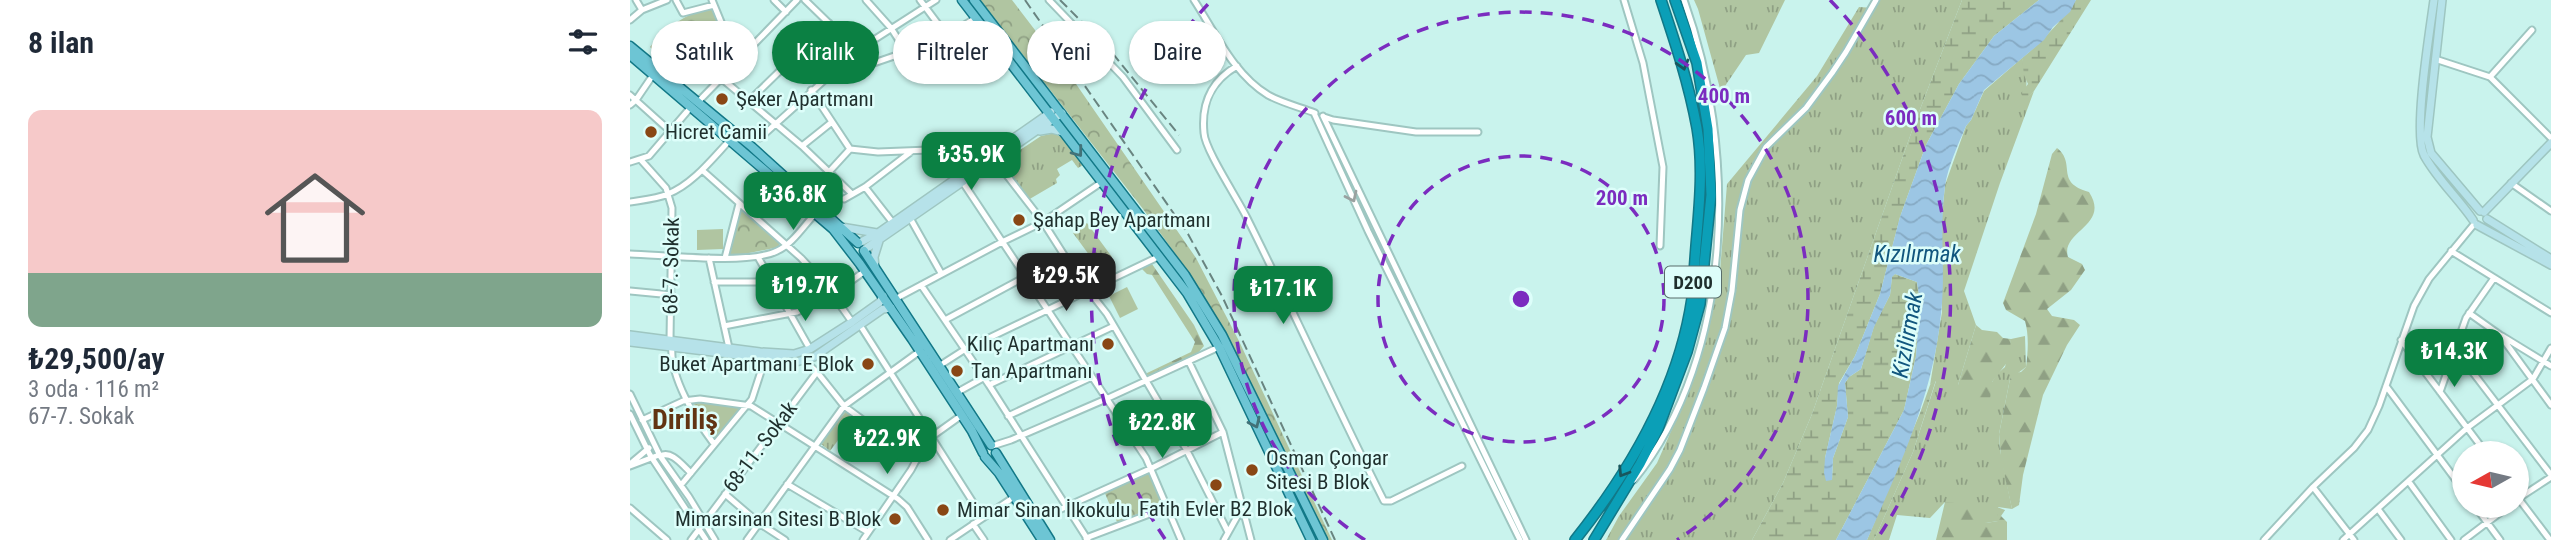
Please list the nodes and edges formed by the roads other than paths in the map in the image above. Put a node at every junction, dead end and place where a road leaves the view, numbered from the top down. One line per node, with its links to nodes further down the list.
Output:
1 (636, 0): 23 (street)
2 (667, 0): 23 (street)
3 (676, 0): 21 (street)
4 (774, 0): 24 (street)
5 (797, 0): 24 (street)
6 (805, 0): 28 (street)
7 (866, 0): 31 (street)
8 (920, 0): 22 (street)
9 (936, 0): 22 (street)
10 (962, 0): 25 (main road)
11 (974, 0): 57 (main road)
12 (1049, 0): 72 (street)
13 (1194, 0): 40 (street)
14 (1624, 0): 99 (street)
15 (1661, 0): 242 (highway, D200, one-way to 242)
16 (1675, 0): 204 (highway, D200)
17 (1684, 0): 204 (street)
18 (1876, 0): 244 (street)
19 (2434, 0): 94 (street)
20 (2442, 0): 38 (street)
21 (713, 3): 27 (street)
22 (926, 7): 29 (street); 31 (street)
23 (642, 10): 26 (street)
24 (786, 12): 35 (street)
25 (976, 18): 30 (street); 54 (main road)
26 (630, 20)
27 (720, 21)
28 (827, 21)
29 (936, 21)
30 (971, 21)
31 (891, 28): 33 (street); 34 (street)
32 (2532, 30): 42 (street)
33 (893, 31)
34 (879, 36)
35 (758, 40)
36 (630, 46): 39 (main road)
37 (630, 55): 41 (main road)
38 (2435, 59): 42 (street); 90 (street)
39 (651, 62)
40 (1237, 66): 58 (street); 191 (street)
41 (651, 73)
42 (2490, 77): 69 (street)
43 (651, 78): 52 (street)
44 (772, 79): 53 (street)
45 (666, 84): 56 (main road)
46 (676, 84): 56 (main road)
47 (715, 84): 56 (street)
48 (731, 84): 53 (street)
49 (818, 84): 50 (street)
50 (811, 90): 61 (street); 62 (street)
51 (630, 95): 52 (street)
52 (636, 100): 55 (street); 64 (street)
53 (749, 101): 62 (street)
54 (1041, 103): 59 (main road); 63 (street)
55 (630, 105)
56 (695, 105): 64 (street); 68 (main road); 95 (main road)
57 (1060, 110): 59 (street); 241 (main road)
58 (1314, 113): 60 (street); 223 (street, one-way to 223)
59 (1051, 116): 63 (street); 65 (main road)
60 (1323, 116): 66 (street); 223 (street)
61 (832, 122): 70 (street); 71 (street)
62 (775, 123): 67 (street); 70 (street)
63 (1034, 129): 65 (street); 75 (street); 79 (street)
64 (670, 131): 74 (street)
65 (1063, 132): 80 (main road, one-way to 80)
66 (1478, 132)
67 (760, 138)
68 (730, 140): 77 (street); 89 (main road)
69 (2551, 141): 81 (street)
70 (802, 146): 78 (street)
71 (850, 149): 73 (street); 78 (street)
72 (1177, 150)
73 (912, 151): 79 (street); 82 (street)
74 (641, 160): 76 (street); 83 (street, 68-7. Sokak)
75 (995, 160): 79 (street); 92 (street)
76 (630, 162)
77 (702, 170): 83 (street); 87 (street)
78 (829, 172): 84 (street)
79 (959, 180): 91 (street); 93 (street); 97 (street)
80 (1102, 183): 92 (street); 105 (main road)
81 (2511, 183): 88 (street); 90 (street)
82 (865, 187): 84 (street); 93 (street)
83 (669, 194): 86 (street); 104 (street, 68-7. Sokak)
84 (852, 194): 85 (street)
85 (844, 199)
86 (630, 202)
87 (739, 204): 98 (street); 108 (street)
88 (2551, 211)
89 (816, 213): 98 (street); 103 (main road)
90 (2483, 214): 94 (street); 94 (street); 109 (street)
91 (910, 218): 96 (street); 113 (street)
92 (1044, 222): 97 (street); 119 (street)
93 (893, 223): 96 (street)
94 (2475, 223): 101 (street); 110 (street)
95 (841, 227): 96 (street); 100 (main road)
96 (878, 236): 100 (street); 111 (street)
97 (1002, 242): 113 (street); 114 (street)
98 (787, 244): 106 (street); 122 (street)
99 (1660, 246)
100 (861, 247): 103 (main road); 111 (main road)
101 (2451, 251): 115 (street); 136 (street)
102 (630, 254): 104 (street)
103 (852, 254): 112 (main road)
104 (673, 255): 107 (street); 121 (street, 68-7. Sokak)
105 (1160, 256): 119 (street); 139 (main road)
106 (758, 257): 108 (street); 117 (street)
107 (709, 258): 108 (street); 116 (street)
108 (725, 258)
109 (2551, 259)
110 (2551, 265)
111 (875, 268): 124 (main road)
112 (865, 271): 122 (street); 123 (main road)
113 (941, 273): 118 (street)
114 (1026, 277): 126 (street); 130 (street)
115 (2494, 278): 127 (street); 128 (street)
116 (714, 282): 117 (street); 132 (street)
117 (772, 282): 129 (street)
118 (921, 285): 124 (street); 130 (street)
119 (1088, 290): 126 (street); 133 (street)
120 (630, 291): 121 (street)
121 (672, 295): 137 (street, 68-7. Sokak)
122 (833, 295): 129 (street); 131 (street)
123 (883, 296): 125 (main road); 131 (street)
124 (895, 299): 150 (main road)
125 (891, 308): 131 (street); 145 (main road)
126 (1047, 309): 138 (street); 144 (street)
127 (2469, 313): 134 (street); 142 (street)
128 (2551, 313)
129 (790, 315): 132 (street); 143 (street)
130 (945, 320): 144 (street)
131 (856, 324): 143 (street); 153 (street)
132 (724, 326): 140 (street)
133 (1114, 326): 138 (street); 157 (street)
134 (2500, 335): 148 (street); 156 (street)
135 (630, 340): 137 (street)
136 (2402, 340): 159 (street); 160 (street)
137 (671, 344): 140 (street); 147 (street); 164 (street, 68-7. Sokak)
138 (1072, 345): 154 (street); 158 (street)
139 (1219, 347): 149 (street); 240 (main road, one-way to 240)
140 (729, 348): 146 (street)
141 (2551, 348): 148 (street)
142 (2455, 349): 160 (street); 167 (street)
143 (814, 350): 146 (street); 152 (street)
144 (964, 350): 150 (street); 155 (street)
145 (920, 351): 153 (street); 170 (main road)
146 (802, 356): 147 (street); 152 (street)
147 (765, 359): 165 (street)
148 (2543, 361): 151 (street); 156 (street)
149 (1189, 362): 157 (street); 175 (street)
150 (939, 366): 161 (main road)
151 (2551, 366)
152 (817, 372): 166 (street); 173 (street, 68-11. Sokak)
153 (888, 372): 166 (street); 176 (street)
154 (1093, 377): 163 (street); 171 (street)
155 (982, 378): 158 (street); 161 (street)
156 (2533, 379): 167 (street); 168 (street)
157 (1147, 381): 163 (street); 184 (street)
158 (989, 385): 171 (street)
159 (2386, 386): 187 (street); 199 (street)
160 (2440, 392): 174 (street)
161 (956, 393): 183 (main road)
162 (630, 394): 172 (street)
163 (1106, 399): 177 (street); 192 (street)
164 (688, 400): 165 (street); 172 (street); 179 (street, 68-7. Sokak)
165 (748, 405): 173 (street); 179 (street)
166 (844, 405): 181 (street); 189 (street)
167 (2497, 405): 174 (street); 195 (street)
168 (2551, 405)
169 (630, 414): 182 (street)
170 (962, 415): 176 (street); 186 (main road)
171 (1008, 415): 177 (street)
172 (642, 420): 180 (street)
173 (780, 424): 181 (street); 201 (street, 68-11. Sokak)
174 (2467, 428): 178 (street); 187 (street)
175 (1223, 432): 184 (street); 205 (street)
176 (931, 436): 189 (street); 212 (street)
177 (1021, 436): 183 (street); 206 (street)
178 (2477, 441)
179 (714, 444): 193 (street)
180 (654, 445): 182 (street); 185 (street)
181 (815, 446): 197 (street); 202 (street)
182 (646, 449): 188 (street); 190 (street)
183 (994, 449): 186 (main road); 236 (main road)
184 (1186, 449): 192 (street); 221 (street)
185 (660, 455): 188 (street); 193 (street); 198 (street)
186 (984, 455): 203 (main road)
187 (2437, 455): 194 (street); 196 (street)
188 (652, 459): 190 (street); 219 (street)
189 (917, 460): 202 (street)
190 (630, 465)
191 (1462, 466)
192 (1152, 468): 206 (street); 207 (street)
193 (691, 473): 198 (street)
194 (2452, 475)
195 (2551, 476): 200 (street)
196 (2409, 482): 209 (street); 249 (street)
197 (787, 484): 217 (street); 220 (street)
198 (681, 485): 215 (street)
199 (2313, 486): 222 (street); 245 (street)
200 (2529, 490)
201 (725, 494): 215 (street, 68-11. Sokak); 217 (street)
202 (893, 496): 220 (street); 232 (street)
203 (1014, 497): 212 (street); 235 (main road)
204 (1618, 502): 243 (highway, D200)
205 (1243, 503): 221 (street); 239 (street)
206 (1065, 505): 211 (street); 224 (street)
207 (1168, 507): 224 (street); 237 (street)
208 (630, 508): 225 (street)
209 (2378, 509): 222 (street); 248 (street)
210 (2529, 513): 252 (street)
211 (1050, 514)
212 (983, 518): 218 (street)
213 (2484, 518): 216 (street)
214 (2492, 518): 216 (street)
215 (705, 522): 219 (street, 68-11. Sokak); 228 (street)
216 (2487, 522): 250 (street); 251 (street)
217 (759, 523): 229 (street); 230 (street)
218 (973, 524): 233 (street); 234 (street)
219 (699, 529): 226 (street, 68-11. Sokak); 227 (street)
220 (868, 532): 231 (street)
221 (1228, 532): 238 (street)
222 (2350, 534): 246 (street); 247 (street)
223 (1522, 538)
224 (1087, 539)
225 (667, 540)
226 (691, 540)
227 (706, 540)
228 (715, 540)
229 (747, 540)
230 (785, 540)
231 (863, 540)
232 (928, 540)
233 (950, 540)
234 (984, 540)
235 (1042, 540)
236 (1050, 540)
237 (1181, 540)
238 (1224, 540)
239 (1251, 540)
240 (1311, 540)
241 (1322, 540)
242 (1575, 540)
243 (1594, 540)
244 (1622, 540)
245 (2264, 540)
246 (2343, 540)
247 (2354, 540)
248 (2401, 540)
249 (2451, 540)
250 (2464, 540)
251 (2500, 540)
252 (2550, 540)

